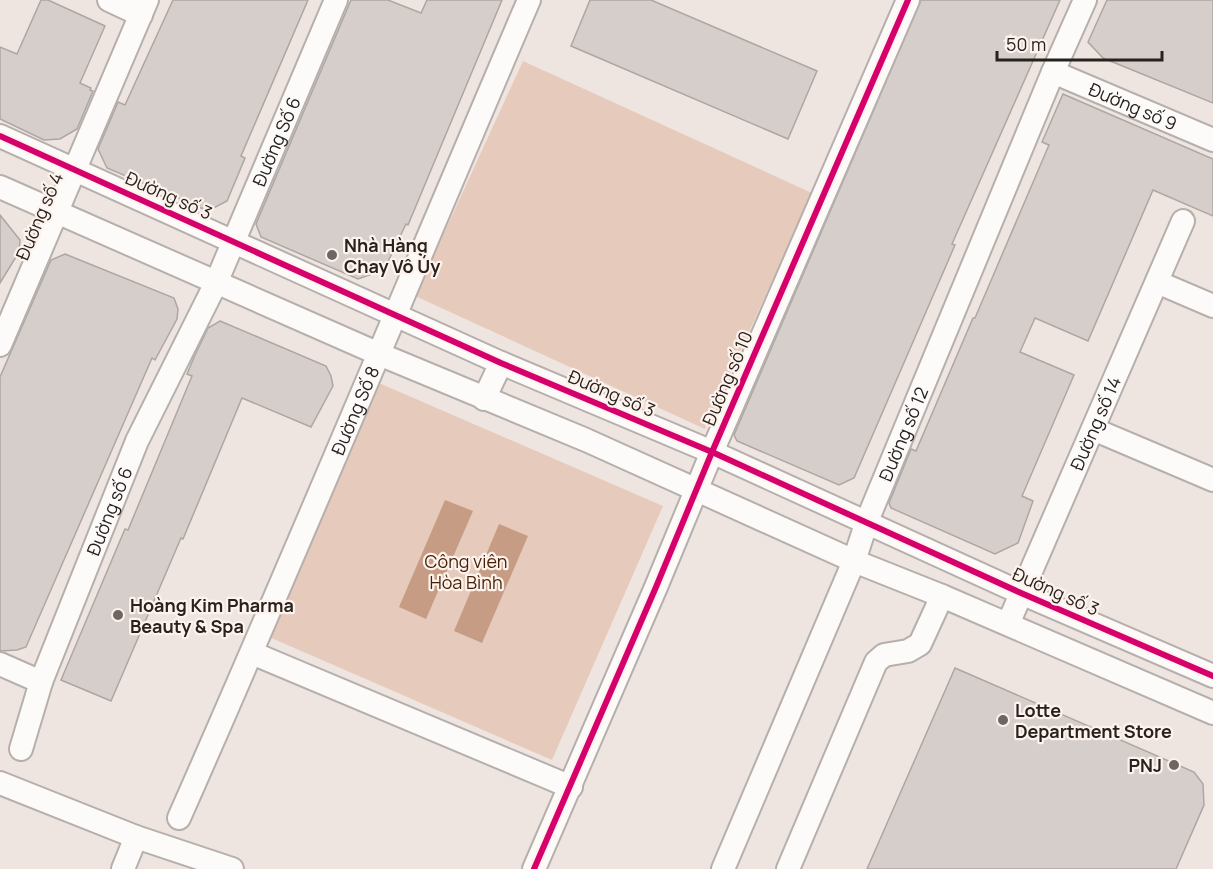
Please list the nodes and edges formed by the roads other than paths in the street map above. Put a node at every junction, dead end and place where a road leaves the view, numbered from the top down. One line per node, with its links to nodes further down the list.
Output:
1 (109, 0): 6 (street)
2 (336, 0): 14 (street, Đường Số 6)
3 (529, 0): 18 (street, Đường Số 8)
4 (908, 0): 26 (street, Đường số 10)
5 (1084, 0): 7 (street, Đường số 12)
6 (144, 7): 10 (street, Đường số 4)
7 (1053, 72): 9 (street, Đường số 9); 29 (street, Đường số 12)
8 (0, 136): 10 (street, Đường số 3)
9 (1213, 140)
10 (75, 170): 12 (street, Đường số 4); 14 (street, Đường số 3)
11 (0, 187): 12 (street)
12 (57, 213): 16 (street); 19 (street, Đường số 4)
13 (1183, 221): 15 (street, Đường số 14)
14 (235, 240): 16 (street, Đường Số 6); 18 (street, Đường số 3)
15 (1157, 282): 17 (street); 24 (street, Đường số 14)
16 (216, 283): 20 (street); 37 (street, Đường số 6)
17 (1213, 306)
18 (394, 314): 20 (street, Đường Số 8); 21 (street, Đường số 3)
19 (0, 345)
20 (379, 354): 22 (street); 34 (street, Đường Số 8)
21 (501, 363): 22 (street); 23 (street, Đường số 3)
22 (484, 399): 25 (street)
23 (602, 404): 25 (street, Đường số 3); 26 (street, Đường số 3)
24 (1093, 429): 27 (street); 31 (street, Đường số 14)
25 (586, 440): 28 (street)
26 (712, 452): 28 (street, Đường số 10); 29 (street, Đường số 3)
27 (1213, 480)
28 (695, 491): 30 (street); 41 (street, Đường số 10)
29 (867, 521): 30 (street, Đường số 12); 31 (street, Đường số 3)
30 (854, 561): 32 (street); 47 (street, Đường số 12)
31 (1021, 593): 33 (street, Đường số 14); 36 (street, Đường số 3)
32 (942, 596): 33 (street); 48 (street)
33 (1008, 624): 38 (street)
34 (252, 653): 41 (street); 42 (street, Đường Số 8)
35 (0, 664): 37 (street)
36 (1213, 676)
37 (41, 682): 39 (street, Đường số 6)
38 (1213, 713)
39 (21, 749)
40 (0, 783): 43 (street)
41 (570, 787): 46 (street, Đường số 10)
42 (179, 818)
43 (136, 837): 44 (street); 45 (street)
44 (224, 868)
45 (123, 869)
46 (534, 869)
47 (723, 869)
48 (788, 869)

